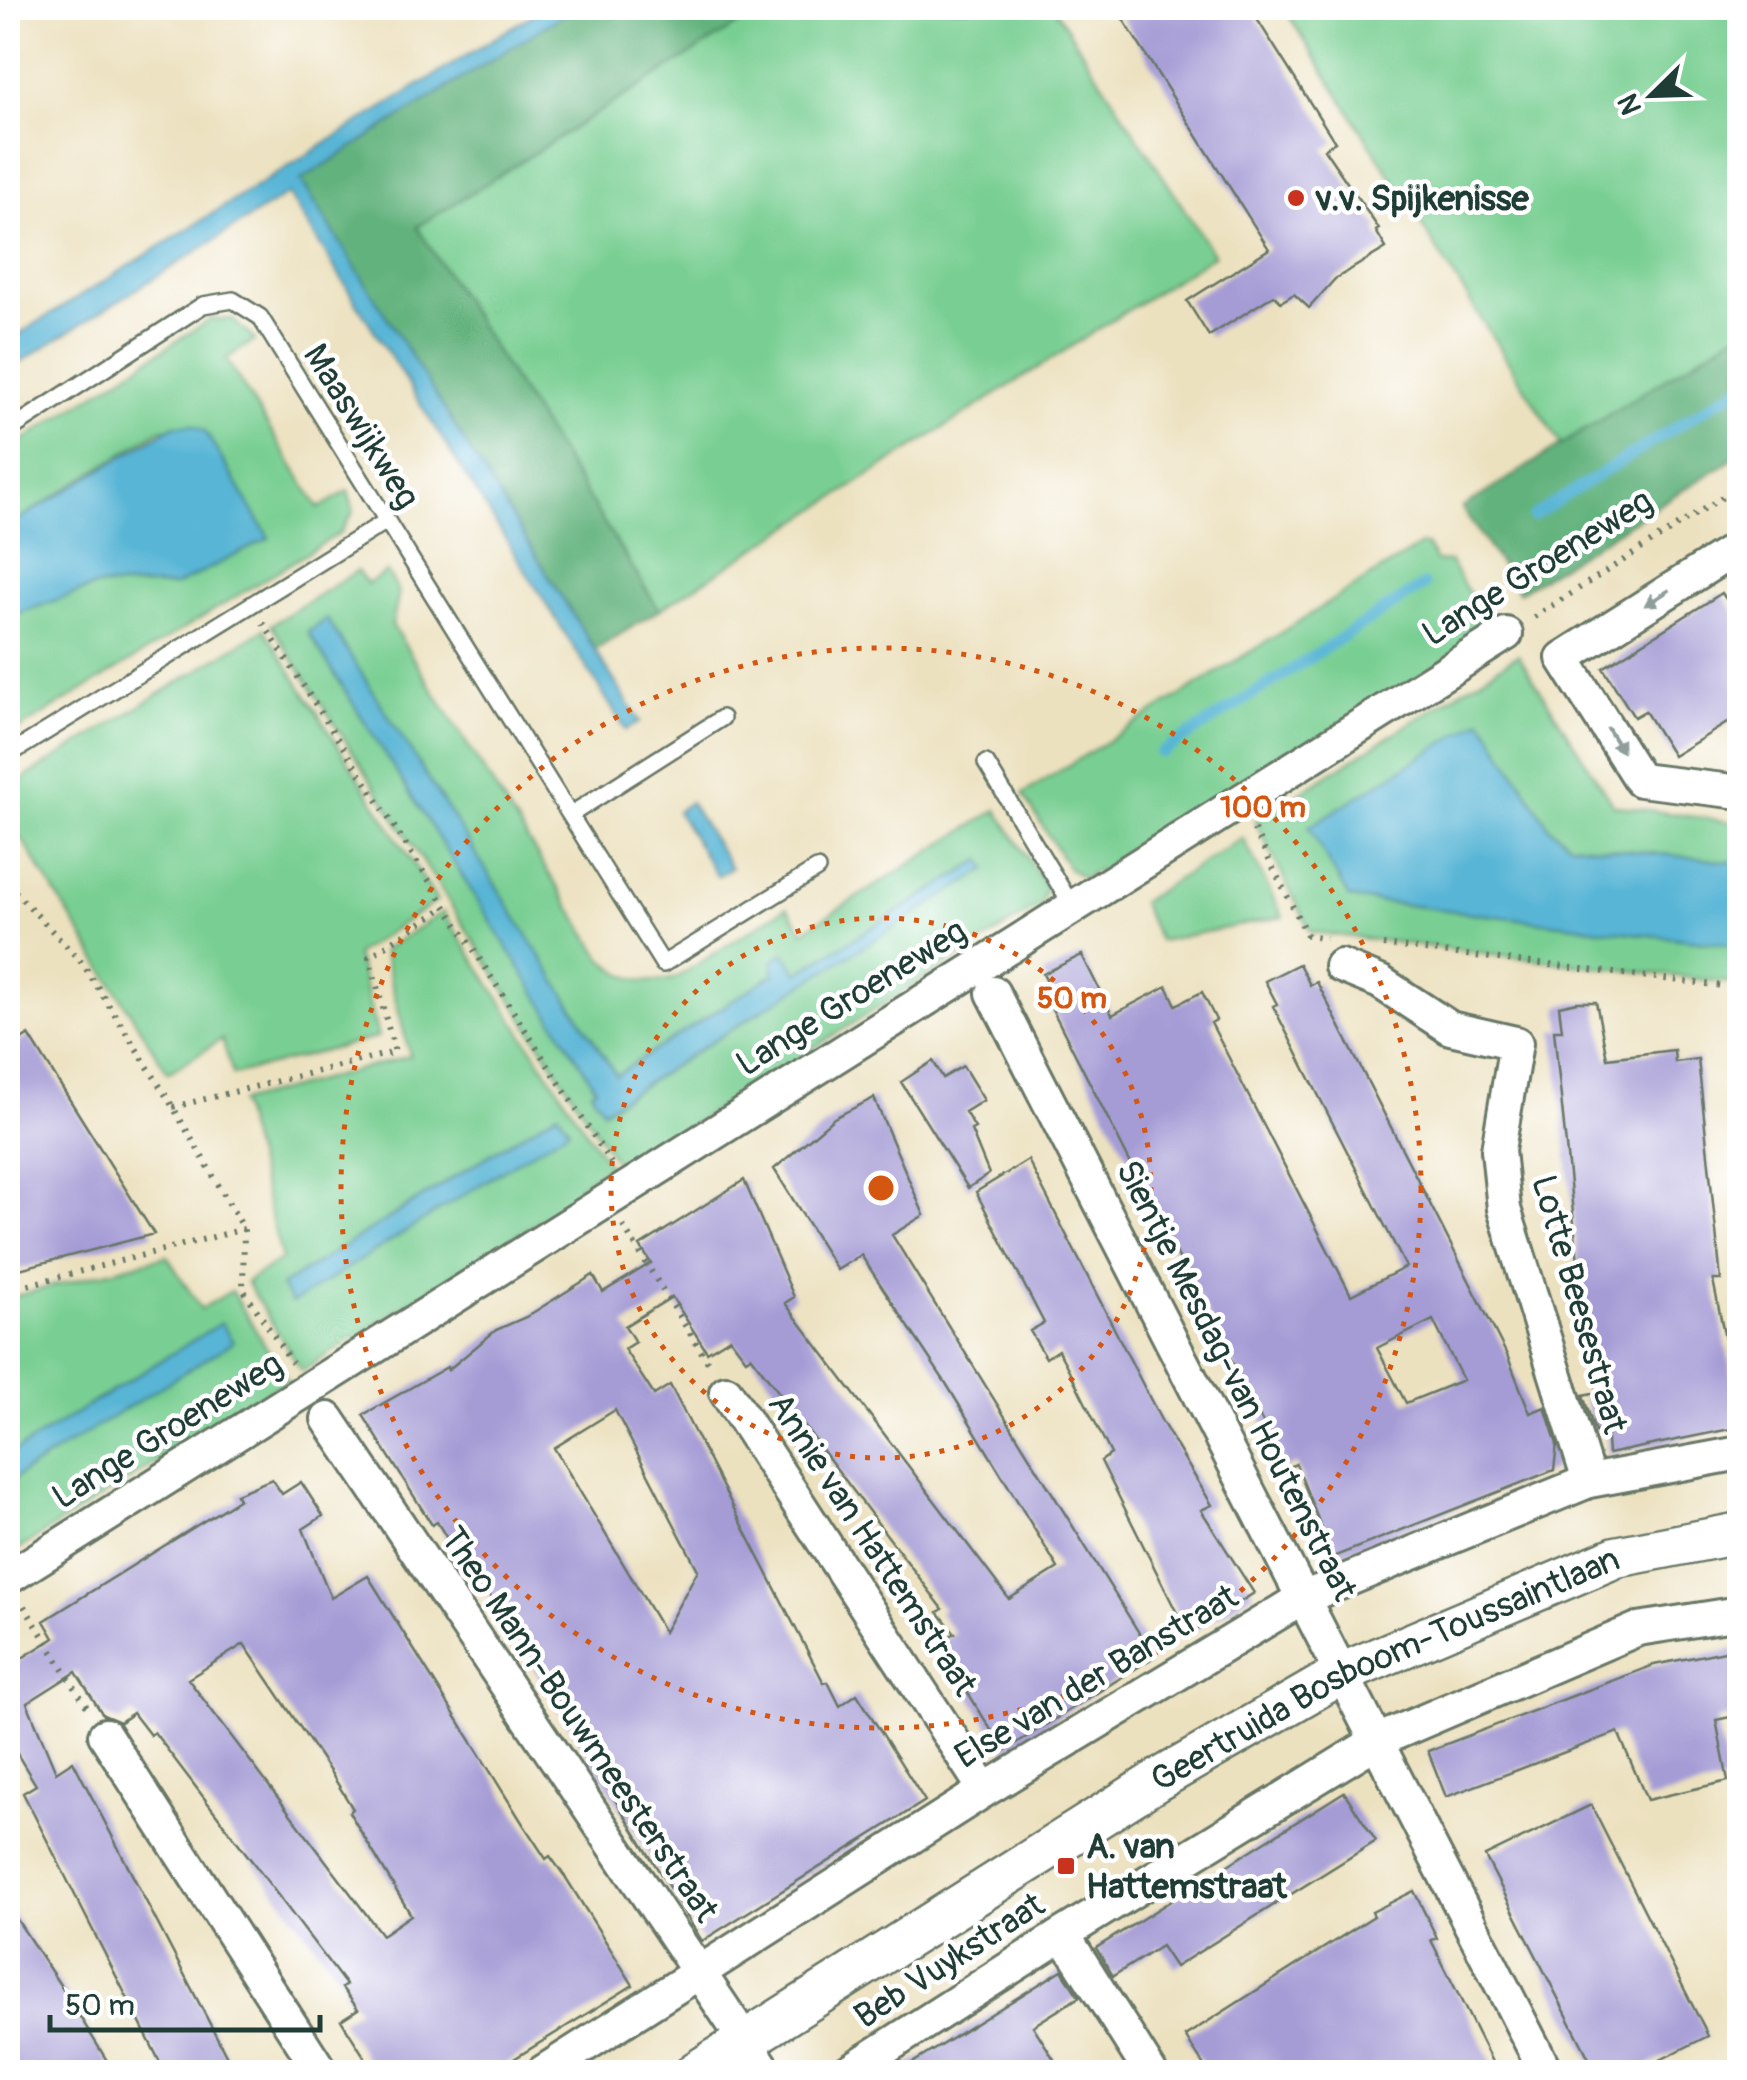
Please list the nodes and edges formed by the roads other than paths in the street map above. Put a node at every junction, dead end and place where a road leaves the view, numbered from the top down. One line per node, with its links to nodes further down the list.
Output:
1 (8, 431): 2 (lane, Maaswijkweg)
2 (386, 522): 6 (lane); 9 (lane, Maaswijkweg)
3 (1740, 546): 8 (street, one-way to 8)
4 (1506, 634): 11 (street, Lange Groeneweg)
5 (722, 718): 9 (lane)
6 (8, 755)
7 (986, 763): 11 (lane)
8 (1740, 792)
9 (570, 815): 10 (lane, Maaswijkweg)
10 (817, 869)
11 (1072, 906): 19 (street, Lange Groeneweg)
12 (1344, 953): 17 (street, Lotte Beesestraat)
13 (993, 992): 20 (street, Sientje Mesdag-van Houtenstraat)
14 (726, 1392): 25 (street, Annie van Hattemstraat)
15 (328, 1419): 27 (street, Theo Mann-Bouwmeesterstraat)
16 (1740, 1454): 17 (street, Else van der Banstraat)
17 (1589, 1482): 20 (street, Else van der Banstraat)
18 (1740, 1532): 22 (street, Geertruida Bosboom-Toussaintlaan)
19 (12, 1587)
20 (1303, 1598): 22 (street, Sientje Mesdag-van Houtenstraat); 25 (street, Else van der Banstraat)
21 (1740, 1613): 24 (street, Beb Vuykstraat)
22 (1343, 1674): 24 (street, Sientje Mesdag-van Houtenstraat); 28 (street, Geertruida Bosboom-Toussaintlaan)
23 (106, 1736): 29 (street)
24 (1378, 1742): 26 (street, Beb Vuykstraat); 34 (street, Sientje Mesdag-van Houtenstraat)
25 (985, 1790): 27 (street, Else van der Banstraat)
26 (1063, 1934): 32 (street, Beb Vuykstraat); 33 (street)
27 (698, 1972): 28 (street, Theo Mann-Bouwmeesterstraat); 30 (street, Else van der Banstraat)
28 (755, 2056): 31 (street, Geertruida Bosboom-Toussaintlaan)
29 (321, 2072)
30 (543, 2072)
31 (696, 2072)
32 (848, 2072)
33 (1150, 2072)
34 (1546, 2072)

